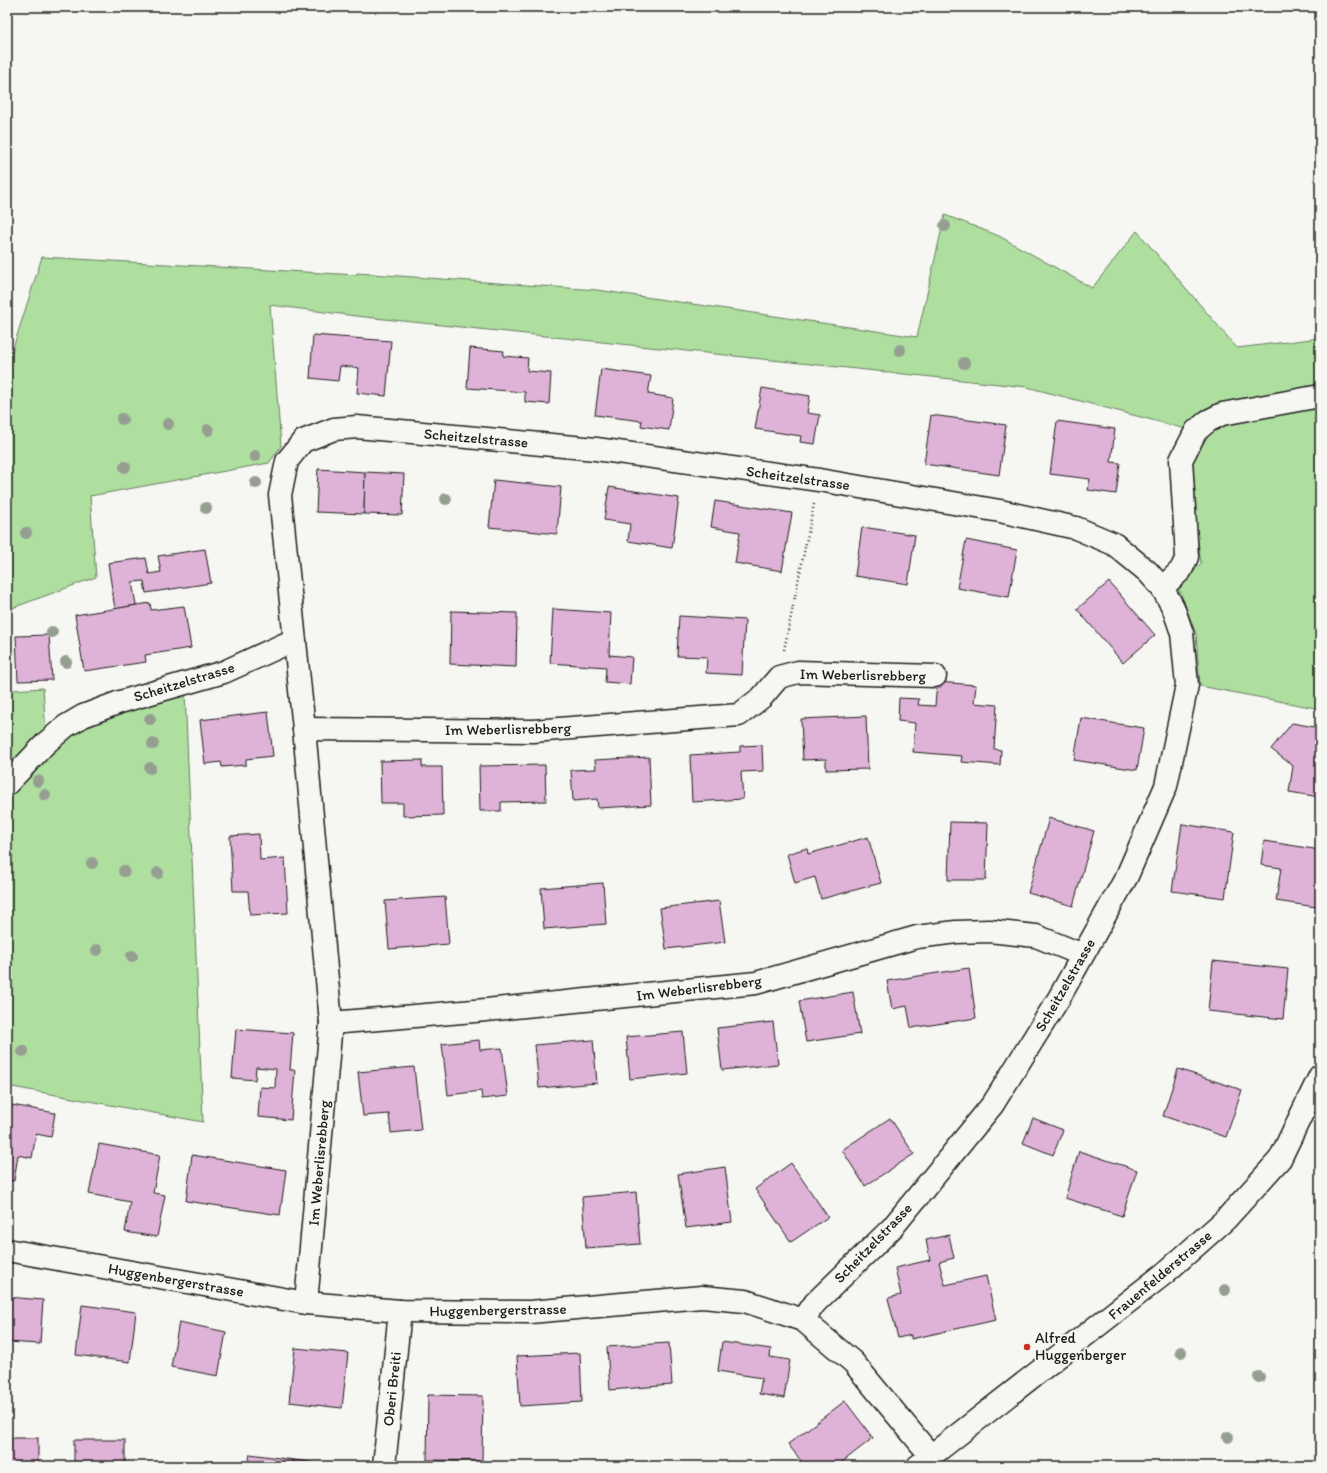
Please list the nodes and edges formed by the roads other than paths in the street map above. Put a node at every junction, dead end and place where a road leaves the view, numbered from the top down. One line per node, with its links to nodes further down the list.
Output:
1 (1320, 396): 2 (street)
2 (1162, 588): 3 (street, Scheitzelstrasse); 7 (street, Scheitzelstrasse)
3 (296, 642): 5 (street, Im Weberlisrebberg); 6 (street, Scheitzelstrasse)
4 (935, 676): 5 (street, Im Weberlisrebberg)
5 (304, 728): 8 (street, Im Weberlisrebberg)
6 (7, 784)
7 (1082, 955): 8 (street, Im Weberlisrebberg); 13 (street, Scheitzelstrasse)
8 (331, 1023): 11 (street, Im Weberlisrebberg)
9 (1320, 1076): 14 (street, Frauenfelderstrasse)
10 (7, 1250): 11 (street, Huggenbergerstrasse)
11 (306, 1303): 12 (street, Huggenbergerstrasse)
12 (400, 1311): 13 (street, Huggenbergerstrasse); 15 (street, Oberi Breiti)
13 (803, 1320): 14 (street, Huggenbergerstrasse)
14 (925, 1461)
15 (384, 1466)

